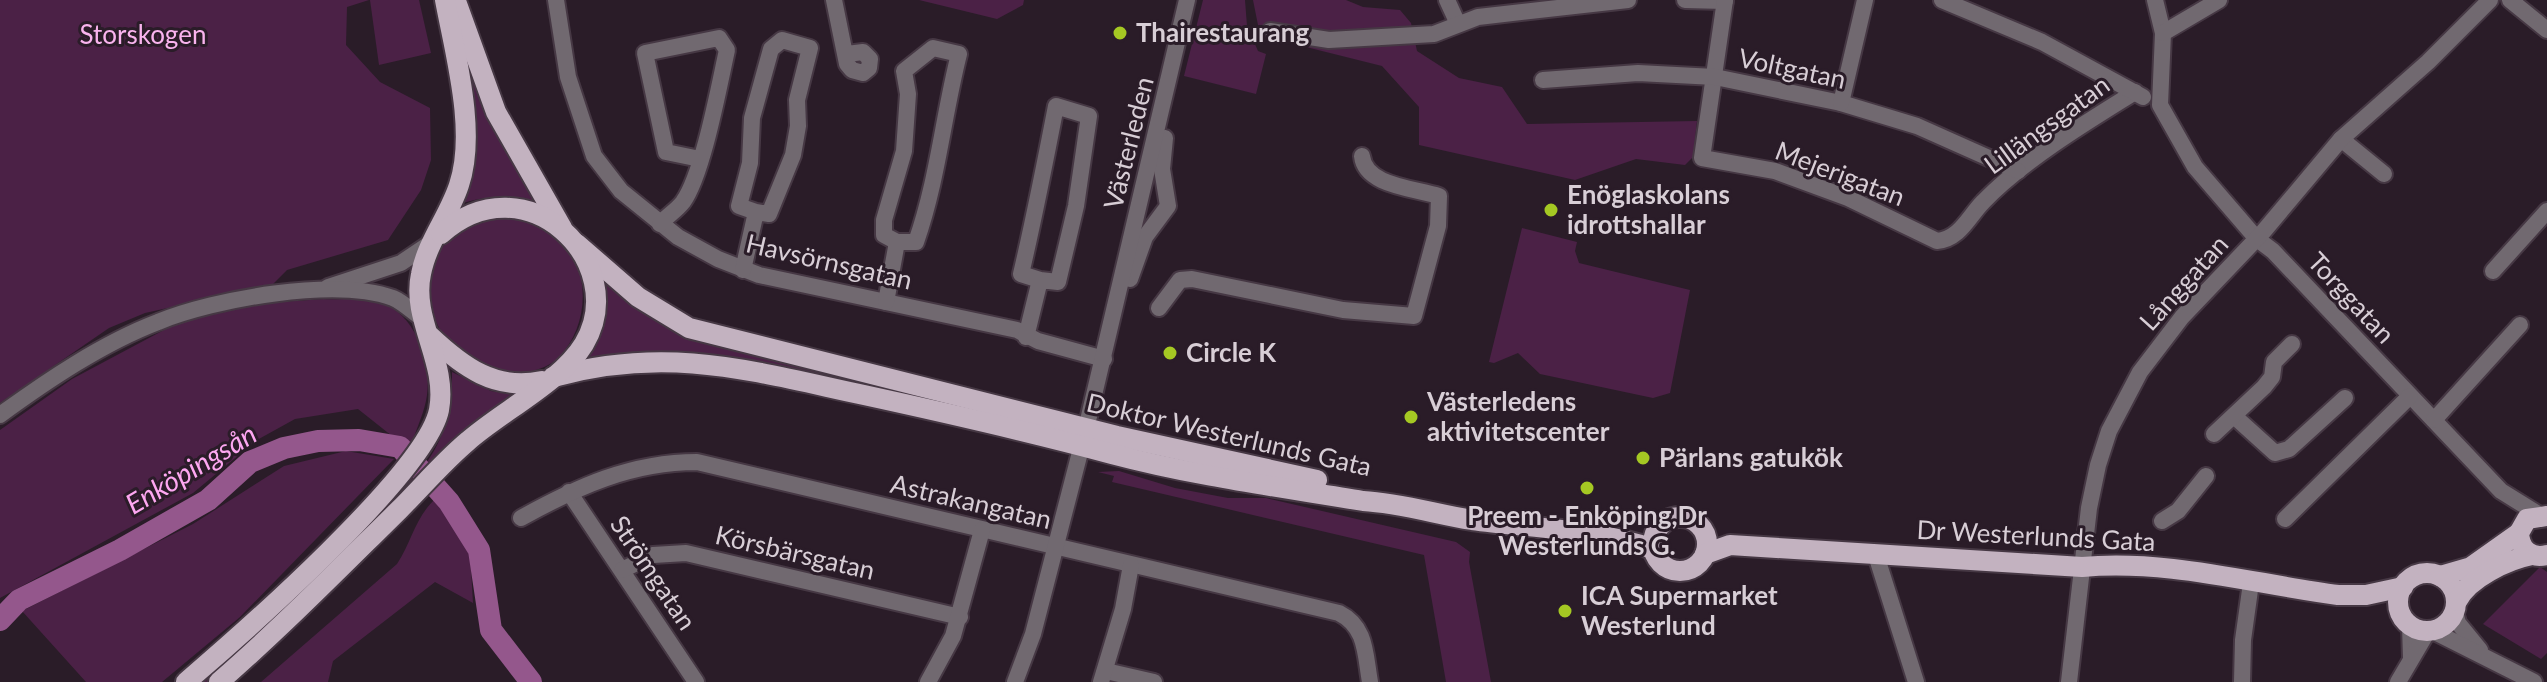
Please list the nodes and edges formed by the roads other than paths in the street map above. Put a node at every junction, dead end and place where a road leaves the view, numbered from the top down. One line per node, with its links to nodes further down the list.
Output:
1 (445, 0): 40 (main road)
2 (456, 0): 37 (main road)
3 (556, 0): 36 (street, Havsörnsgatan)
4 (834, 0): 21 (street)
5 (1187, 0): 33 (street, Västerleden)
6 (1198, 0): 32 (street, Västerleden)
7 (1447, 0): 17 (street)
8 (1628, 0): 17 (street)
9 (1685, 0): 16 (street)
10 (1865, 0): 25 (street)
11 (1942, 0): 24 (street)
12 (2155, 0): 20 (street)
13 (2219, 0): 20 (street)
14 (2490, 0): 27 (street, Långgatan)
15 (2510, 0): 18 (street)
16 (1725, 1): 22 (street)
17 (1458, 24): 19 (street)
18 (2547, 30)
19 (1270, 31)
20 (2163, 33): 26 (street)
21 (847, 54)
22 (1715, 77): 23 (street, Voltgatan); 25 (street, Voltgatan); 38 (street, Mejerigatan)
23 (1543, 80)
24 (2135, 92): 26 (street); 30 (street, Lillängsgatan)
25 (1841, 103): 30 (street, Voltgatan)
26 (2159, 103): 39 (street, Torggatan)
27 (2341, 139): 31 (street); 39 (street, Långgatan)
28 (1362, 156): 49 (street)
29 (700, 159): 29 (street); 36 (street)
30 (2018, 171): 38 (street, Lillängsgatan)
31 (2384, 174)
32 (1165, 186): 33 (street); 47 (street, Västerleden)
33 (1142, 189): 47 (street, Västerleden)
34 (2547, 211): 44 (street)
35 (756, 212): 35 (street); 43 (street)
36 (660, 224): 43 (street, Havsörnsgatan)
37 (562, 229): 40 (main road); 42 (main road)
38 (1956, 235)
39 (2257, 239): 56 (street, Torggatan); 79 (street, Långgatan)
40 (433, 241): 46 (street); 51 (main road)
41 (897, 242): 41 (street); 48 (street)
42 (577, 244): 55 (main road); 62 (main road, Doktor Westerlunds Gata)
43 (743, 270): 48 (street, Havsörnsgatan)
44 (2493, 271)
45 (1040, 280): 45 (street); 52 (street)
46 (315, 291): 51 (street); 58 (street)
47 (1119, 298): 54 (street, Västerleden)
48 (886, 302): 52 (street, Havsörnsgatan)
49 (1159, 308)
50 (2520, 325): 60 (street)
51 (426, 328): 55 (main road); 90 (main road)
52 (1026, 337): 54 (street, Havsörnsgatan)
53 (2292, 344): 59 (street)
54 (1104, 359): 62 (street, Västerleden)
55 (550, 378): 62 (main road, Doktor Westerlunds Gata); 91 (main road)
56 (2410, 396): 60 (street, Torggatan); 69 (street)
57 (2345, 398): 59 (street)
58 (0, 415)
59 (2234, 416): 61 (street)
60 (2434, 420): 64 (street, Torggatan)
61 (2214, 434)
62 (1084, 437): 66 (main road, Doktor Westerlunds Gata); 75 (street, Västerleden)
63 (2206, 476): 70 (street)
64 (2501, 491): 67 (street, Torggatan); 72 (street, Torggatan)
65 (569, 492): 68 (street, Astrakangatan); 71 (street, Astrakangatan); 80 (street, Strömgatan)
66 (1390, 502): 73 (main road, Dr Westerlunds Gata)
67 (2544, 514): 72 (main road, Dr Westerlunds Gata)
68 (521, 518)
69 (2285, 519)
70 (2162, 521)
71 (982, 530): 75 (street, Astrakangatan); 86 (street)
72 (2519, 530): 77 (main road); 81 (main road, Dr Westerlunds Gata)
73 (1654, 541): 74 (main road, Dr Westerlunds Gata); 74 (main road)
74 (1705, 544): 76 (main road, Dr Westerlunds Gata)
75 (1055, 547): 78 (street, Astrakangatan); 94 (street, Västerleden)
76 (1876, 555): 79 (main road, Dr Westerlunds Gata); 97 (street)
77 (2541, 557): 85 (main road)
78 (1131, 565): 89 (street); 96 (street, Astrakangatan)
79 (2082, 567): 82 (main road, Dr Westerlunds Gata); 98 (street, Långgatan)
80 (622, 570): 86 (street, Körsbärsgatan); 92 (street, Strömgatan)
81 (2440, 576): 83 (main road, Dr Westerlunds Gata); 85 (main road)
82 (2251, 583): 84 (main road, Dr Westerlunds Gata); 99 (street)
83 (2403, 587): 84 (main road, Dr Westerlunds Gata); 87 (main road)
84 (2338, 595): 87 (main road, Dr Westerlunds Gata)
85 (2456, 606): 87 (main road); 88 (street)
86 (960, 617): 93 (street)
87 (2418, 625): 88 (street); 100 (street)
88 (2487, 657): 101 (street)
89 (1103, 676): 95 (street)
90 (186, 682)
91 (219, 682)
92 (696, 682)
93 (928, 682)
94 (1015, 682)
95 (1154, 682)
96 (1370, 682)
97 (1916, 682)
98 (2069, 682)
99 (2242, 682)
100 (2398, 682)
101 (2534, 682)

